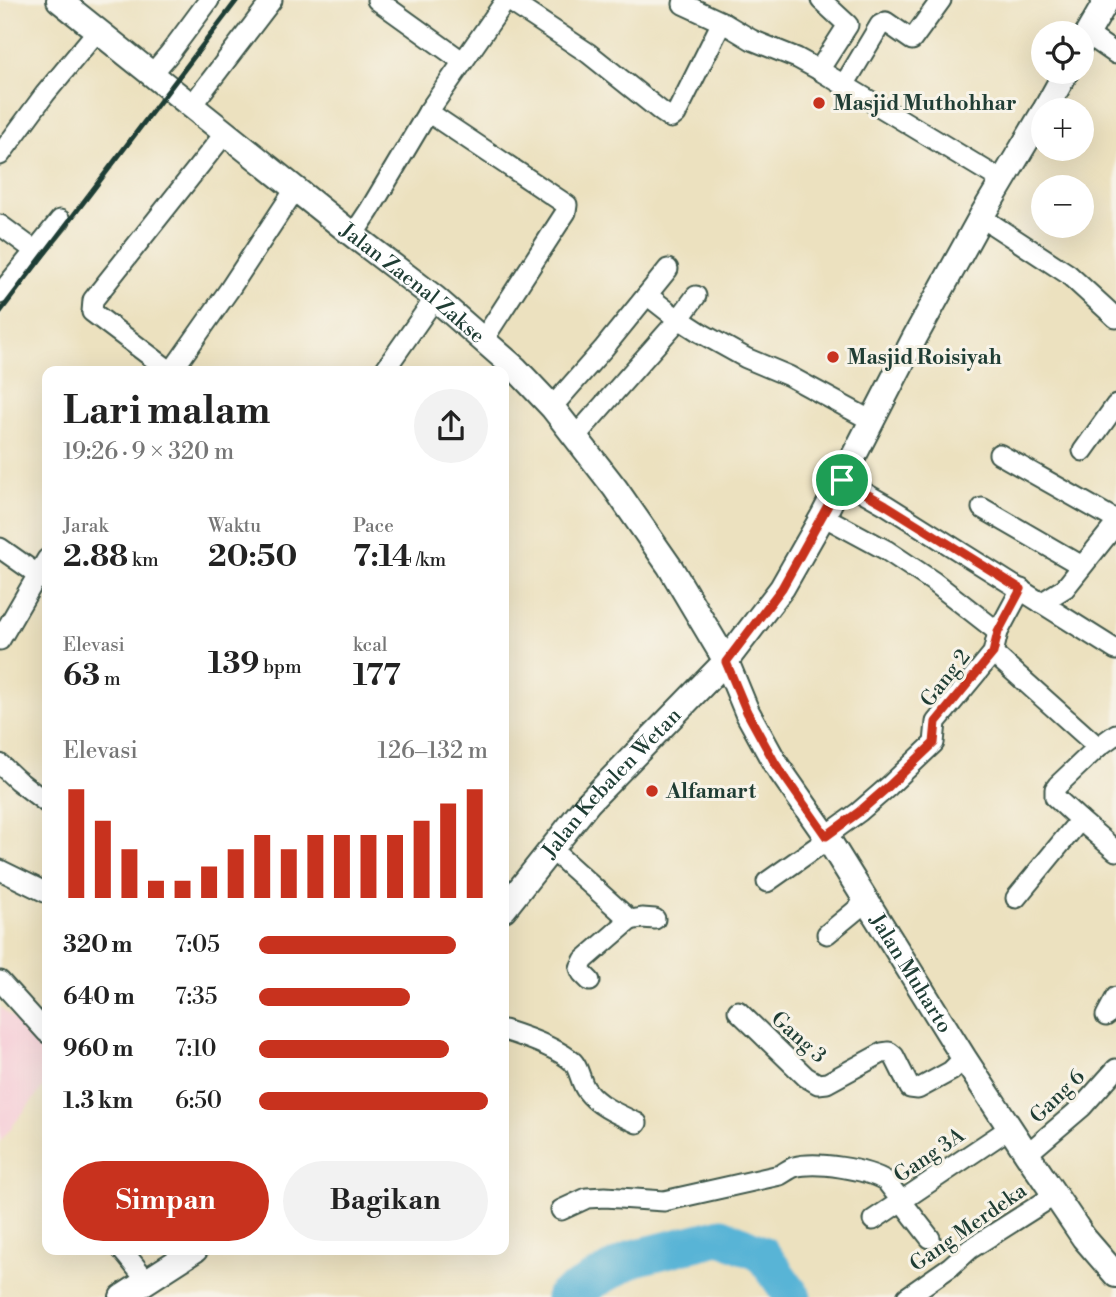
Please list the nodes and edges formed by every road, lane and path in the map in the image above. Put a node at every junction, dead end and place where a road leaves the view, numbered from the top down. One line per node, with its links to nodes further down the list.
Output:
1 (59, 0): 12 (main road, Jalan Zaenal Zakse)
2 (209, 0): 17 (street)
3 (272, 0): 19 (street)
4 (377, 0): 15 (street)
5 (507, 0): 11 (street); 15 (street)
6 (684, 0): 11 (street)
7 (821, 0): 16 (street)
8 (941, 0): 18 (street)
9 (1102, 2): 10 (main road)
10 (1092, 21)
11 (722, 22): 16 (street)
12 (98, 30): 17 (main road, Jalan Zaenal Zakse); 23 (street)
13 (1094, 43): 14 (street)
14 (1116, 54)
15 (462, 61): 20 (street)
16 (819, 70): 18 (street)
17 (152, 74): 19 (main road, Jalan Zaenal Zakse)
18 (844, 85): 24 (street)
19 (192, 105): 21 (main road, Jalan Zaenal Zakse)
20 (428, 112): 29 (street); 38 (street)
21 (226, 132): 25 (main road, Jalan Zaenal Zakse); 39 (street)
22 (1031, 134): 24 (main road, Jalan Kebalen Wetan)
23 (0, 155)
24 (1003, 181): 26 (main road, Jalan Kebalen Wetan)
25 (296, 188): 29 (main road, Jalan Zaenal Zakse); 40 (street)
26 (981, 217): 36 (street); 44 (main road, Jalan Kebalen Wetan)
27 (60, 220): 30 (street)
28 (0, 225): 30 (street)
29 (353, 235): 35 (main road, Jalan Zaenal Zakse)
30 (34, 250): 32 (street)
31 (668, 269): 33 (street)
32 (0, 293)
33 (647, 295): 37 (street); 43 (street)
34 (696, 296): 37 (street)
35 (435, 298): 38 (main road, Jalan Zaenal Zakse); 41 (street)
36 (1116, 318)
37 (679, 319): 44 (street); 45 (street)
38 (483, 340): 43 (main road, Jalan Zaenal Zakse)
39 (164, 366)
40 (175, 366)
41 (387, 366)
42 (1116, 405): 46 (street)
43 (552, 407): 45 (main road, Jalan Zaenal Zakse)
44 (872, 421): 48 (main road, Jalan Kebalen Wetan)
45 (575, 437): 63 (main road, Jalan Zaenal Zakse)
46 (1083, 451)
47 (999, 454): 51 (street)
48 (842, 480): 50 (main road, Jalan Kebalen Wetan); 57 (street)
49 (982, 508): 54 (street)
50 (823, 516): 59 (street); 63 (main road, Jalan Kebalen Wetan)
51 (1116, 522): 52 (street)
52 (1108, 547): 54 (street)
53 (0, 548): 55 (street)
54 (1082, 566): 58 (street)
55 (42, 570)
56 (42, 574): 60 (street)
57 (1021, 589): 58 (street); 59 (street, Gang 2)
58 (1041, 603): 61 (street)
59 (998, 632): 62 (street, Gang 2)
60 (0, 640)
61 (1116, 650)
62 (993, 653): 65 (street); 69 (street, Gang 2)
63 (726, 662): 69 (main road, Jalan Muharto); 70 (main road, Jalan Kebalen Wetan)
64 (1116, 734): 65 (street)
65 (1098, 747): 68 (street)
66 (0, 764): 67 (street)
67 (42, 799)
68 (1080, 820): 71 (street); 75 (street)
69 (827, 837): 73 (street, Gang 2); 76 (main road, Jalan Muharto)
70 (551, 849): 77 (main road, Jalan Kebalen Wetan); 79 (street)
71 (1116, 851)
72 (0, 870): 74 (street)
73 (767, 882)
74 (42, 891)
75 (1016, 898)
76 (867, 901): 80 (street); 88 (main road, Jalan Muharto)
77 (509, 903)
78 (654, 919): 79 (street)
79 (630, 920): 82 (street)
80 (827, 934)
81 (0, 981): 86 (street)
82 (590, 981)
83 (1116, 997): 85 (street)
84 (738, 1011): 88 (street, Gang 3)
85 (1106, 1016)
86 (42, 1027)
87 (509, 1032): 90 (street)
88 (964, 1058): 91 (main road, Jalan Muharto)
89 (1116, 1069): 92 (street, Gang 6)
90 (637, 1123)
91 (1010, 1128): 92 (main road, Jalan Muharto); 94 (street, Gang 3A)
92 (1027, 1154): 93 (main road, Jalan Muharto)
93 (1055, 1195): 100 (main road, Jalan Muharto); 103 (street, Gang Merdeka)
94 (901, 1202): 95 (street); 96 (street, Gang 3A); 97 (street)
95 (561, 1210)
96 (873, 1220)
97 (930, 1238)
98 (126, 1255): 101 (street)
99 (187, 1255): 101 (main road)
100 (1116, 1275)
101 (148, 1281): 102 (main road)
102 (122, 1297)
103 (907, 1297)

